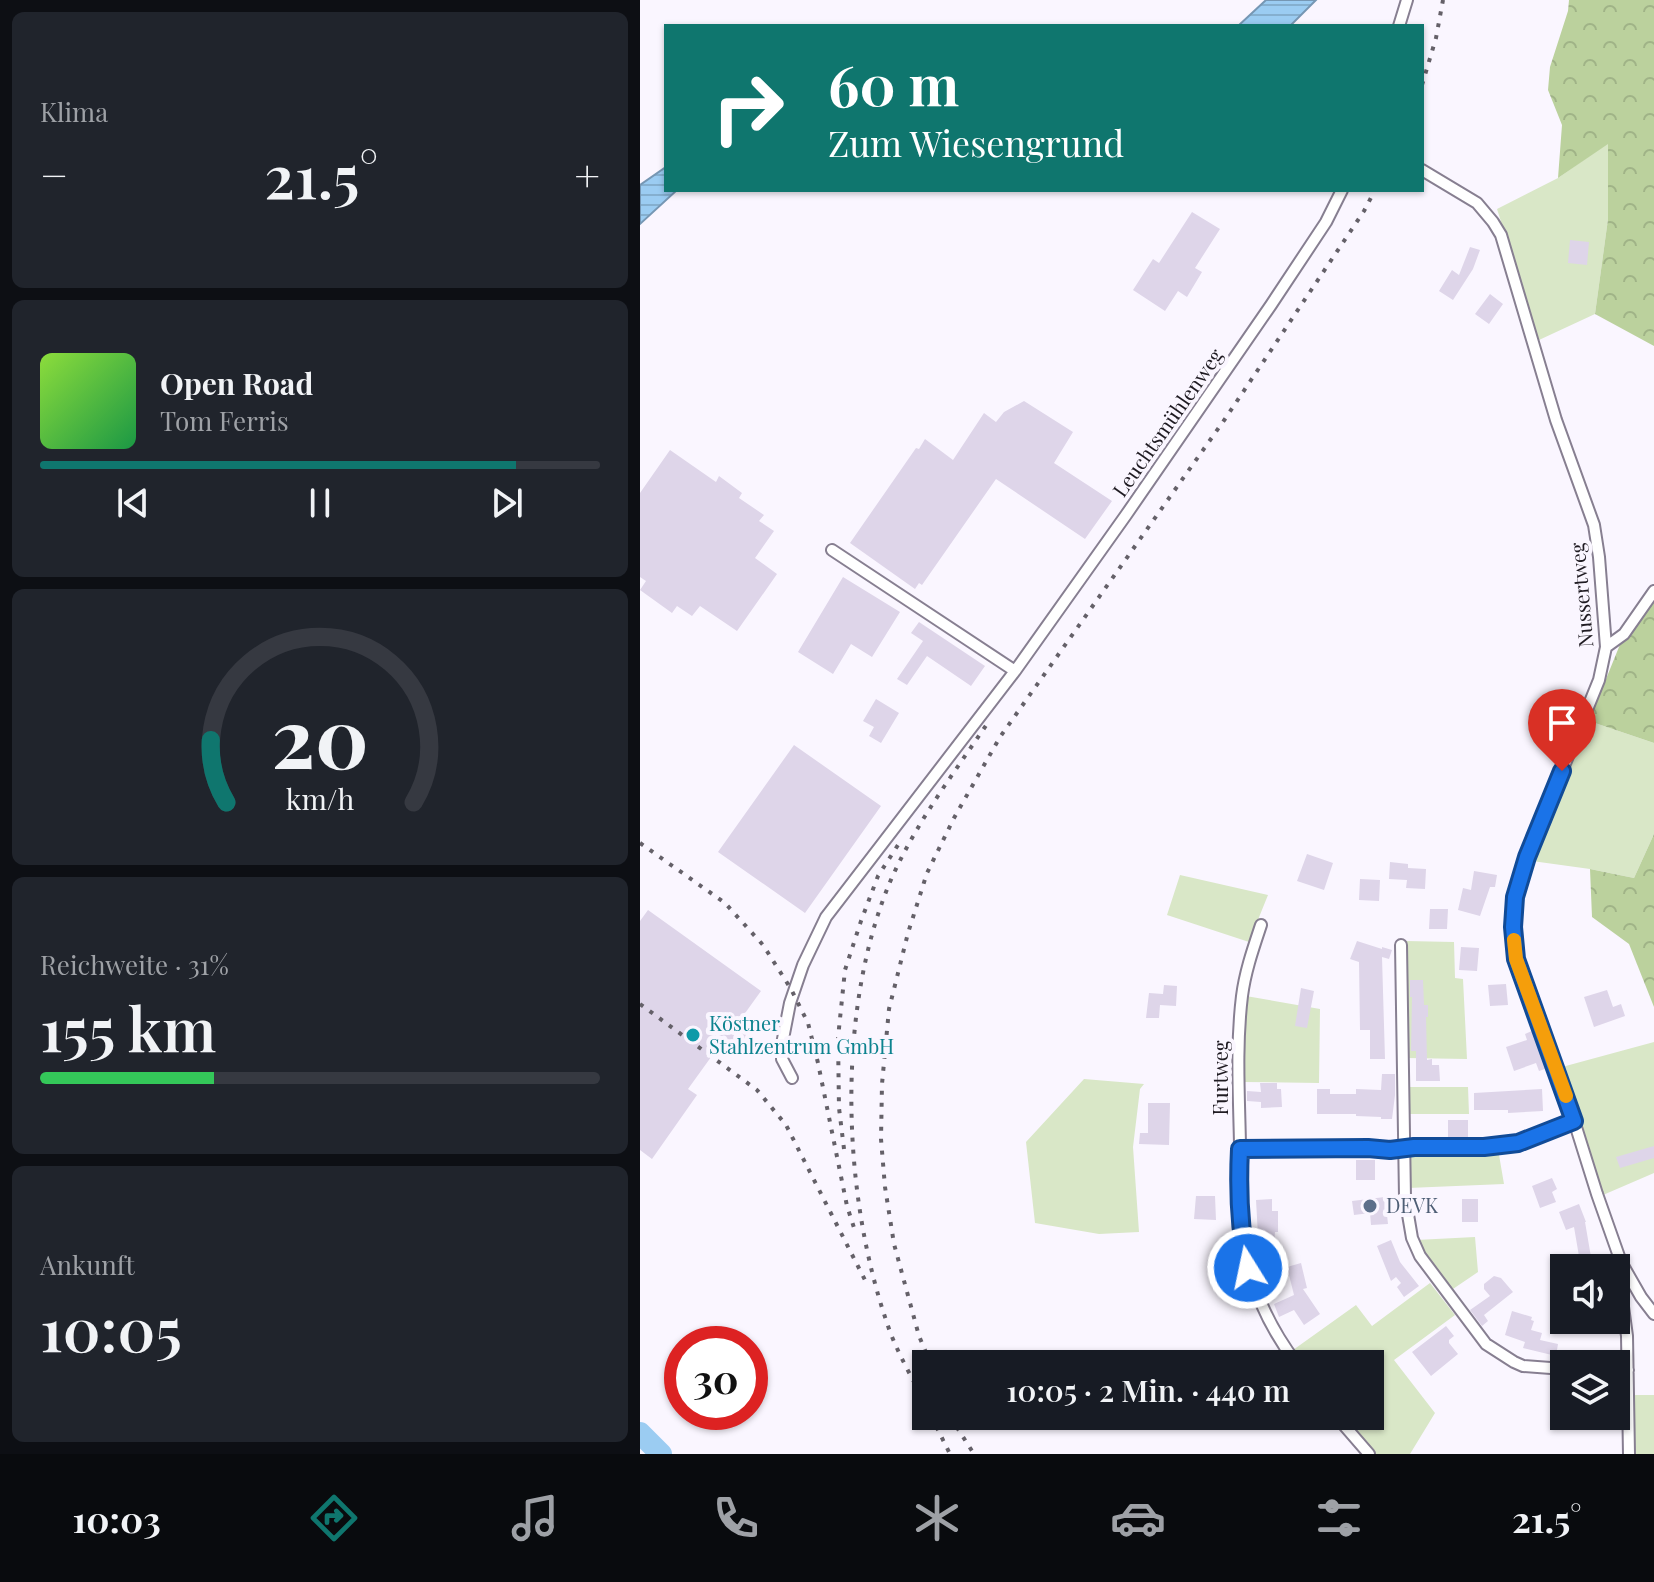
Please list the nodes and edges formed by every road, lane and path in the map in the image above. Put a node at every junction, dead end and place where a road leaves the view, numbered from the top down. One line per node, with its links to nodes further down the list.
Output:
1 (1407, 0): 2 (street)
2 (1400, 24)
3 (1424, 171): 7 (street, Nussertweg)
4 (1341, 192): 8 (street, Leuchtsmühlenweg)
5 (832, 550): 8 (street)
6 (1654, 591): 7 (street)
7 (1606, 647): 12 (street, Nussertweg)
8 (1015, 671): 11 (street, Leuchtsmühlenweg)
9 (1261, 925): 14 (street, Furtweg)
10 (1401, 945): 13 (street)
11 (792, 1078)
12 (1574, 1121): 13 (street); 15 (street, Nussertweg)
13 (1403, 1148): 14 (street); 19 (street)
14 (1240, 1149): 18 (street, Furtweg)
15 (1618, 1254)
16 (1630, 1279): 17 (street, Nussertweg)
17 (1654, 1314)
18 (1286, 1350)
19 (1550, 1368)
20 (1348, 1430): 22 (street)
21 (1629, 1430): 23 (street)
22 (1369, 1454)
23 (1629, 1454)

